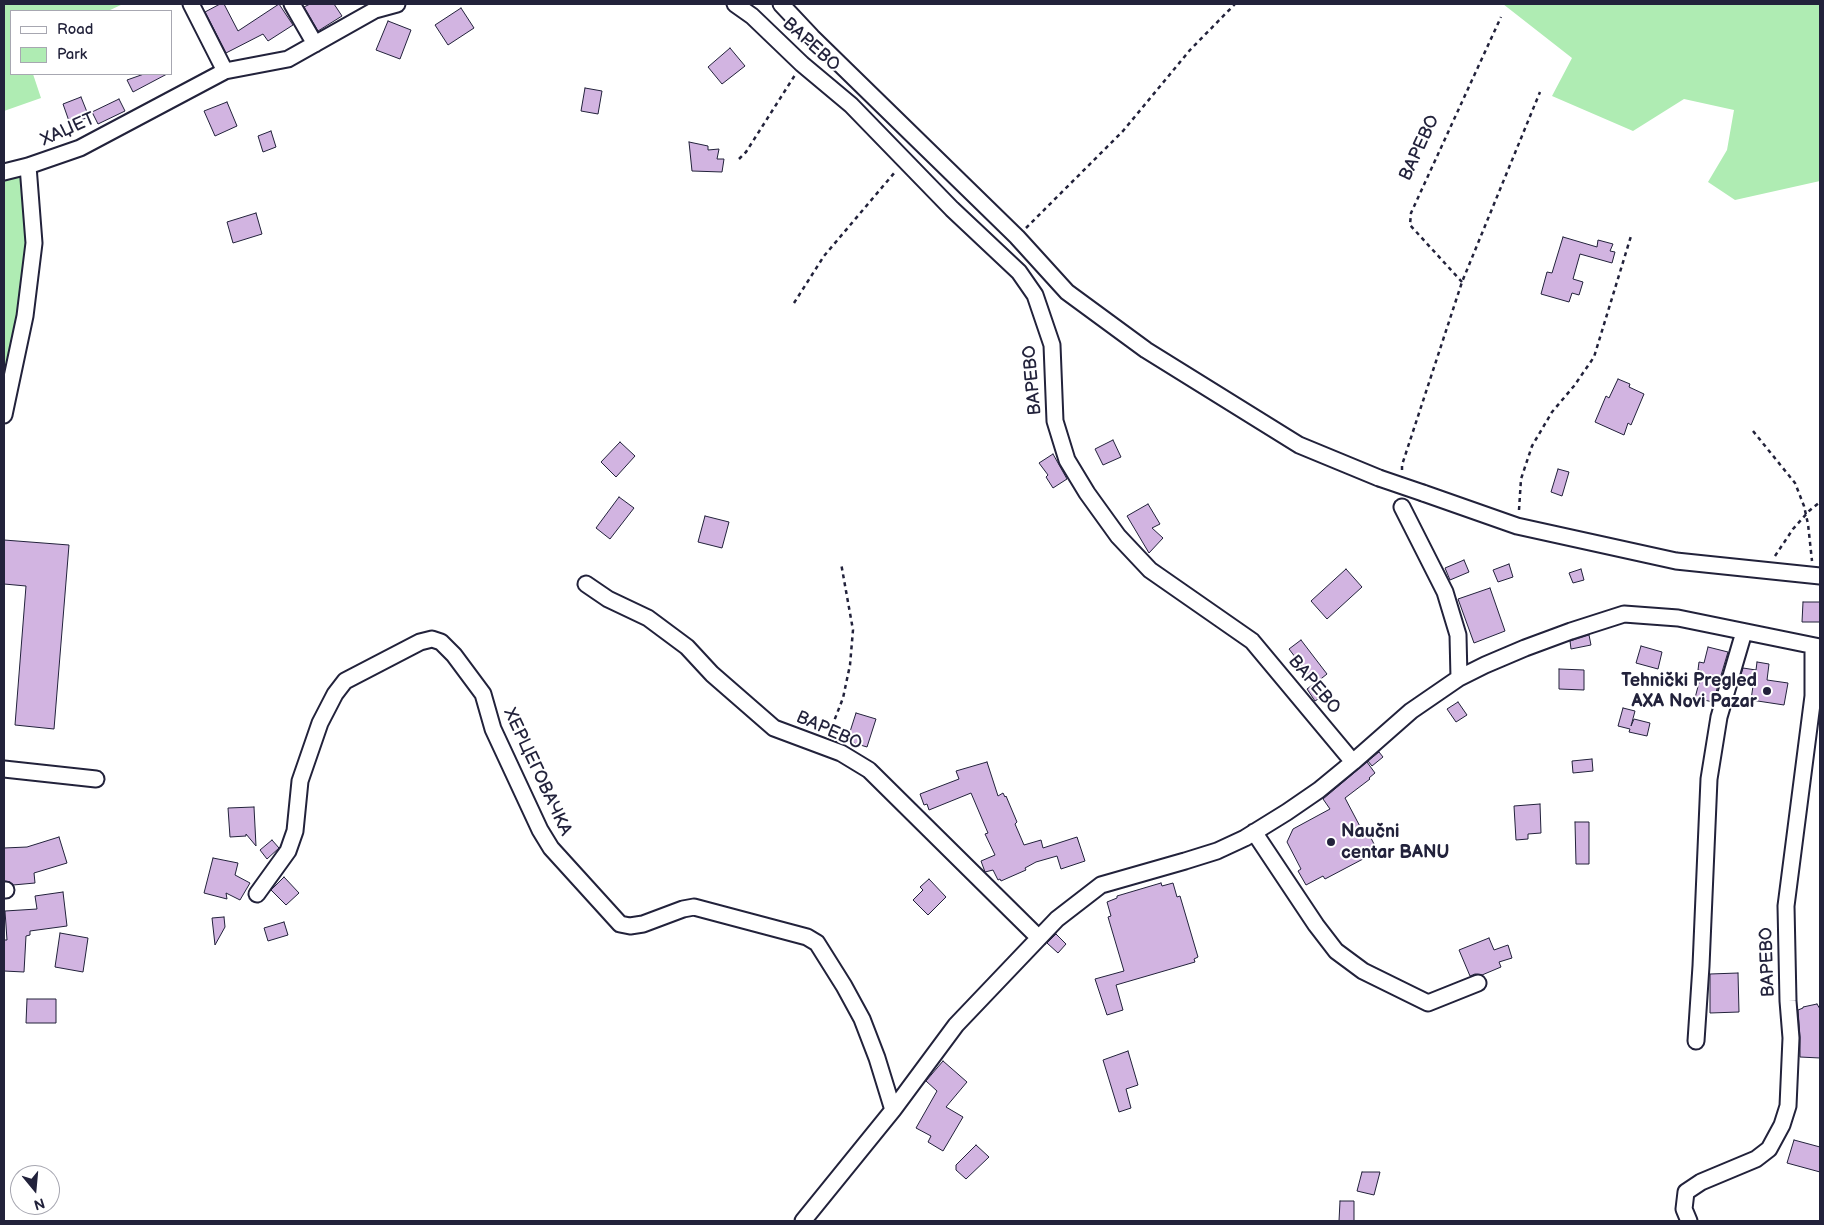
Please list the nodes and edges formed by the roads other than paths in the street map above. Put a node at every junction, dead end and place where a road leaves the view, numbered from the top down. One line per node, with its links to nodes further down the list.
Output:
1 (191, 4): 7 (street)
2 (292, 4): 6 (street)
3 (397, 4): 6 (street, ХАЏЕТ)
4 (735, 4): 11 (street, ВАРЕВО)
5 (781, 4): 10 (street)
6 (315, 44): 7 (street, ХАЏЕТ)
7 (224, 70): 8 (street, ХАЏЕТ)
8 (28, 166): 9 (street, ХАЏЕТ); 12 (street)
9 (4, 172)
10 (1038, 260): 11 (street); 14 (street, bridge)
11 (1019, 272): 19 (street, ВАРЕВО)
12 (4, 415)
13 (1402, 507): 18 (street)
14 (1815, 575)
15 (586, 584): 24 (street, ВАРЕВО)
16 (1744, 632): 17 (street, ВАРЕВО); 18 (street, ВАРЕВО); 26 (street)
17 (1817, 647): 29 (street, ВАРЕВО)
18 (1459, 678): 19 (street, ВАРЕВО)
19 (1353, 762): 22 (street, ВАРЕВО)
20 (4, 769): 21 (street)
21 (96, 779)
22 (1254, 832): 24 (street, ВАРЕВО); 25 (street)
23 (257, 894): 27 (street, ХЕРЦЕГОВАЧКА)
24 (1039, 938): 27 (street, ВАРЕВО)
25 (1478, 983)
26 (1696, 1041)
27 (893, 1110): 28 (street)
28 (803, 1221)
29 (1689, 1221)

